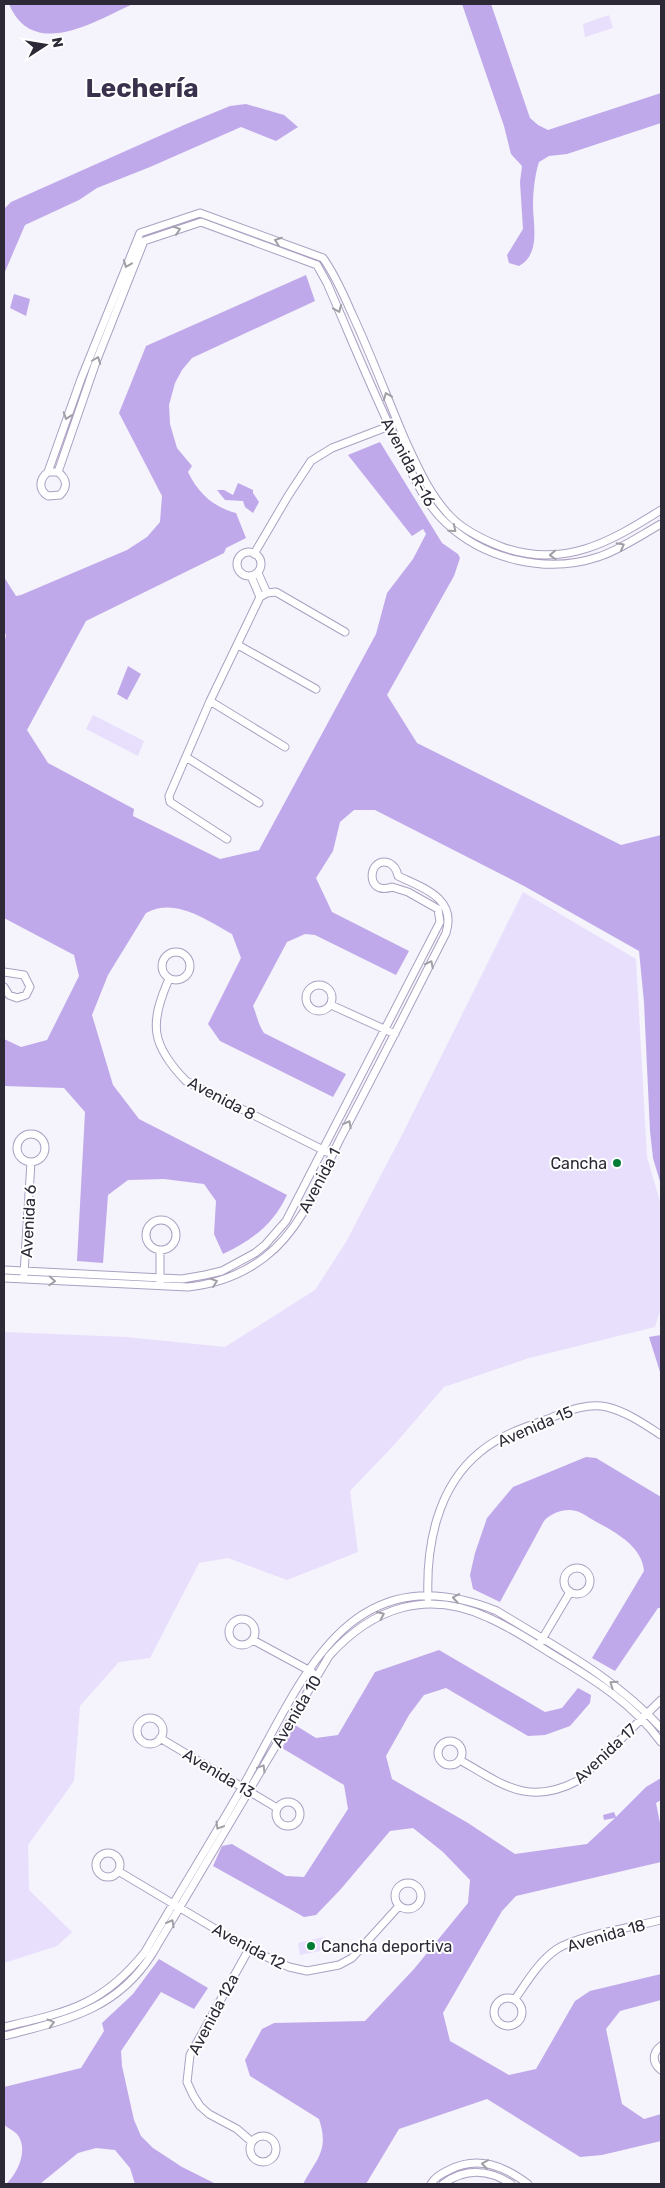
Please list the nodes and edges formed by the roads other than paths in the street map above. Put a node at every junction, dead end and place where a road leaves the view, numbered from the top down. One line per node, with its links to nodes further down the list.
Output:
1 (324, 258): 2 (street); 3 (street, one-way to 3); 4 (street, Avenida R-16, one-way to 1)
2 (317, 265): 3 (street, one-way to 2); 5 (street, Avenida R-16, one-way to 5)
3 (103, 334): 6 (street, one-way to 6); 7 (street, one-way to 3)
4 (398, 423): 5 (street); 10 (street, Avenida R-16, one-way to 4)
5 (389, 426): 11 (street); 12 (street, Avenida R-16, one-way to 12)
6 (48, 472): 7 (street); 7 (street)
7 (58, 472)
8 (661, 510): 10 (street, Avenida R-16)
9 (661, 524): 12 (street, Avenida R-16, one-way to 9)
10 (602, 545): 12 (street)
11 (254, 554): 13 (street); 13 (street)
12 (606, 554)
13 (254, 574): 14 (street); 15 (street)
14 (267, 593): 15 (street); 16 (street)
15 (260, 598): 17 (street)
16 (345, 632)
17 (238, 645): 18 (street); 19 (street)
18 (316, 689)
19 (210, 701): 20 (street); 21 (street)
20 (285, 747)
21 (186, 757): 22 (street); 23 (street)
22 (259, 803)
23 (227, 839)
24 (398, 876): 25 (street); 25 (street, Avenida 1); 29 (street, Avenida 1, one-way to 24)
25 (392, 887): 27 (street, Avenida 1)
26 (8, 973): 30 (street); 30 (street)
27 (413, 974): 29 (street); 32 (street, Avenida 1)
28 (169, 978): 28 (street); 36 (street, Avenida 8)
29 (422, 979): 33 (street, Avenida 1)
30 (4, 987)
31 (331, 1005): 32 (street)
32 (384, 1028): 33 (street); 34 (street, Avenida 1)
33 (395, 1034): 35 (street, Avenida 1)
34 (359, 1078): 35 (street); 36 (street, Avenida 1)
35 (369, 1084): 37 (street, Avenida 1, one-way to 35)
36 (323, 1149): 37 (street, Avenida 8); 39 (street, Avenida 1)
37 (332, 1155): 40 (street, Avenida 1)
38 (31, 1162): 43 (street, Avenida 6)
39 (270, 1239): 40 (street); 45 (street, Avenida 1)
40 (276, 1247): 47 (street, Avenida 1, one-way to 40)
41 (160, 1250): 41 (street); 45 (street)
42 (4, 1270): 43 (street, Avenida 1)
43 (25, 1270): 45 (street, Avenida 1); 46 (street, Avenida 6)
44 (4, 1278): 46 (street, Avenida 1)
45 (160, 1278): 47 (street)
46 (24, 1279): 47 (street, Avenida 1, one-way to 47)
47 (160, 1286)
48 (661, 1435): 50 (street, Avenida 15)
49 (570, 1592): 57 (street)
50 (428, 1595): 51 (street, Avenida 10, one-way to 50); 52 (street, Avenida 15); 54 (street, Avenida 10)
51 (477, 1602): 53 (street); 57 (street, Avenida 10)
52 (428, 1604): 53 (street, Avenida 10); 55 (street, Avenida 10, one-way to 52)
53 (473, 1611): 57 (street, Avenida 10)
54 (352, 1622): 55 (street); 58 (street, Avenida 10)
55 (357, 1629): 59 (street, Avenida 10)
56 (253, 1640): 58 (street)
57 (541, 1642): 61 (street, Avenida 10)
58 (308, 1670): 59 (street); 62 (street, Avenida 10)
59 (316, 1675): 64 (street, Avenida 10)
60 (661, 1700): 61 (street, Avenida 17)
61 (645, 1716): 63 (street, Avenida 10); 66 (street, Avenida 10); 67 (street, Avenida 17)
62 (276, 1727): 64 (street); 68 (street, Avenida 10)
63 (661, 1728)
64 (284, 1731): 68 (street, Avenida 10, one-way to 64)
65 (160, 1738): 68 (street, Avenida 13)
66 (661, 1742)
67 (460, 1760)
68 (245, 1789): 69 (street, Avenida 13); 70 (street, Avenida 10, one-way to 70); 71 (street, Avenida 10)
69 (277, 1808)
70 (208, 1844): 71 (street); 73 (street, Avenida 10)
71 (216, 1848): 73 (street, Avenida 10)
72 (118, 1870): 73 (street, Avenida 12)
73 (176, 1905): 76 (street, Avenida 12); 77 (street, Avenida 10); 78 (street, Avenida 10, one-way to 73)
74 (399, 1906): 76 (street, Avenida 12)
75 (661, 1920): 79 (street, Avenida 18)
76 (249, 1949): 85 (street, Avenida 12a)
77 (120, 1980): 78 (street); 80 (street, Avenida 10)
78 (126, 1986): 81 (street, Avenida 10, one-way to 78)
79 (515, 1999): 79 (street)
80 (8, 2026): 81 (street)
81 (13, 2033): 82 (street, Avenida 10)
82 (4, 2036)
83 (661, 2046): 84 (street)
84 (661, 2070)
85 (252, 2142)
86 (431, 2184): 89 (street, one-way to 86)
87 (443, 2184): 88 (street)
88 (511, 2184)
89 (528, 2184)

